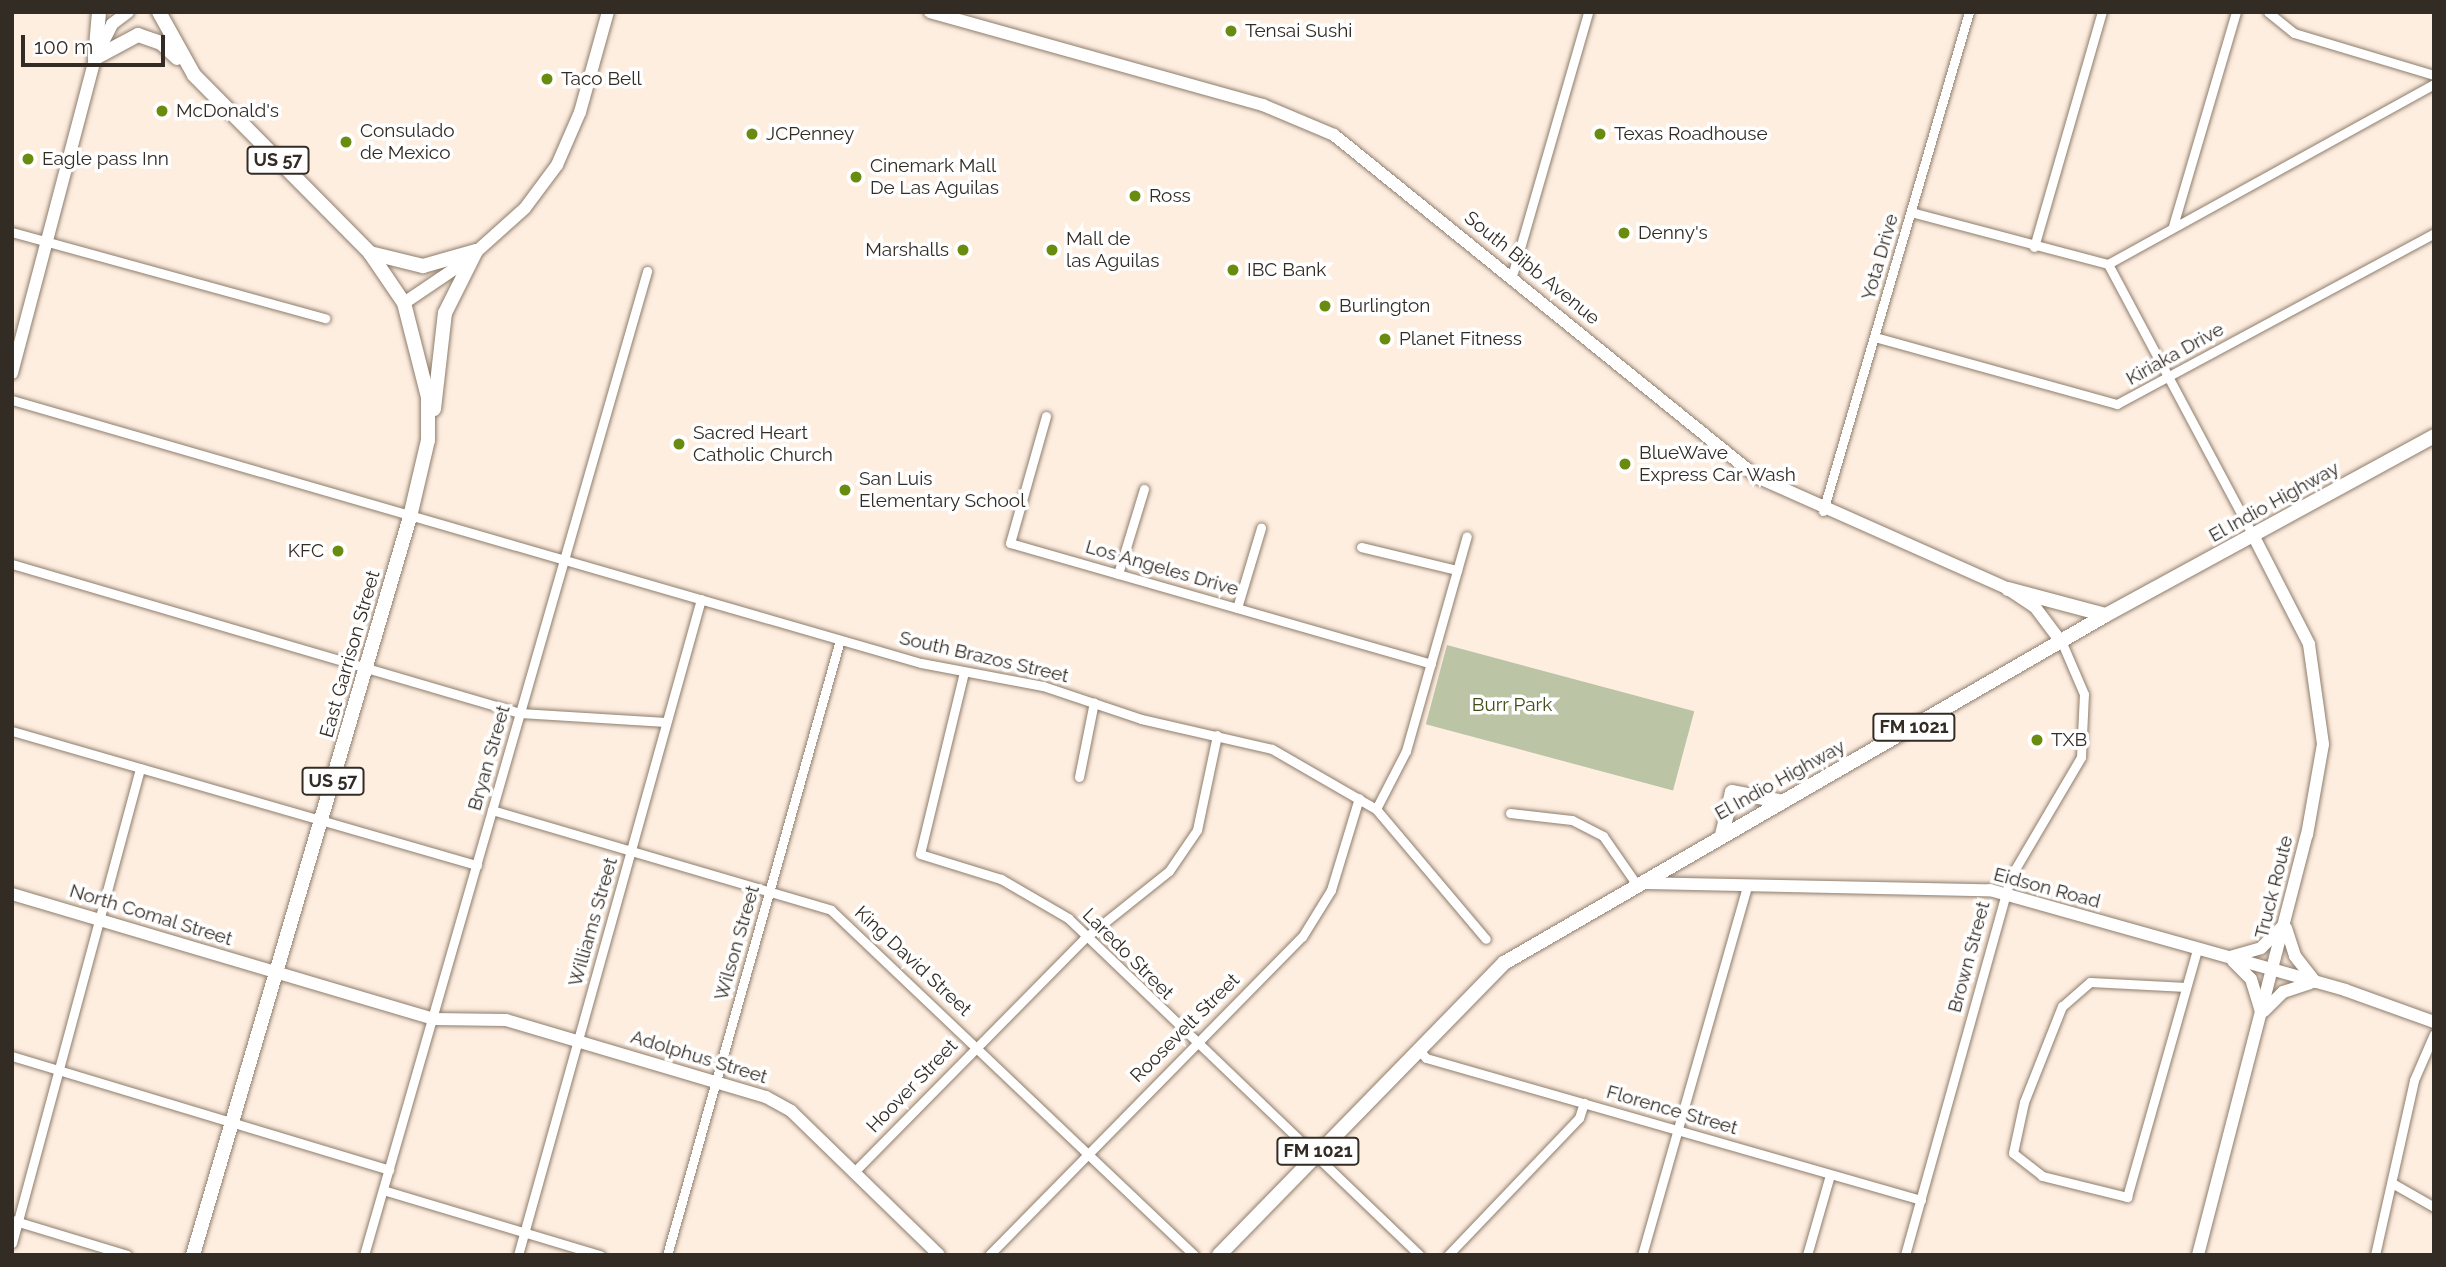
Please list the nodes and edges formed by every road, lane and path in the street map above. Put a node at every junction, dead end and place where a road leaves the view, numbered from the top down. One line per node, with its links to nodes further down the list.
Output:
1 (99, 12): 11 (main road)
2 (128, 12): 11 (street)
3 (159, 12): 12 (main road, East Garrison Street / US 57)
4 (608, 12): 21 (street)
5 (930, 12): 25 (street, South Bibb Avenue)
6 (1588, 12): 25 (street)
7 (1969, 12): 15 (street, Yota Drive)
8 (2102, 12): 20 (street)
9 (2236, 12): 16 (street)
10 (2268, 12): 13 (street)
11 (95, 58): 12 (main road); 19 (street)
12 (194, 75): 22 (main road, East Garrison Street / US 57)
13 (2434, 75)
14 (2434, 84): 16 (street)
15 (1911, 212): 20 (street); 28 (street, Yota Drive)
16 (2173, 226): 23 (street)
17 (12, 232): 19 (street)
18 (2434, 233): 30 (street, Kiriaka Drive)
19 (46, 242): 27 (street); 29 (street)
20 (2034, 247): 23 (street)
21 (476, 251): 22 (main road); 26 (street); 34 (main road)
22 (370, 253): 26 (main road, East Garrison Street / US 57)
23 (2108, 264): 30 (street)
24 (648, 271): 42 (street, Bryan Street)
25 (1512, 276): 36 (street, South Bibb Avenue)
26 (404, 303): 34 (main road, East Garrison Street / US 57)
27 (325, 318)
28 (1875, 337): 30 (street, Kiriaka Drive); 36 (street, Yota Drive)
29 (12, 373)
30 (2169, 377): 39 (street)
31 (12, 400): 37 (street, South Brazos Street)
32 (1046, 416): 45 (street, Los Angeles Drive)
33 (2434, 436): 39 (main road, El Indio Highway / FM 1021)
34 (428, 440): 37 (main road, East Garrison Street / US 57)
35 (1144, 489): 45 (street)
36 (1823, 511): 46 (street, South Bibb Avenue)
37 (410, 517): 42 (street, South Brazos Street); 53 (main road, East Garrison Street / US 57)
38 (1261, 528): 48 (street)
39 (2253, 535): 49 (main road, El Indio Highway / FM 1021); 77 (street, Truck Route)
40 (1467, 536): 44 (street)
41 (1361, 547): 44 (street)
42 (563, 560): 47 (street, South Brazos Street); 56 (street, Bryan Street)
43 (12, 564): 53 (street)
44 (1457, 570): 52 (street)
45 (1118, 574): 48 (street, Los Angeles Drive)
46 (2008, 589): 49 (main road); 51 (street, South Bibb Avenue)
47 (701, 599): 50 (street, South Brazos Street); 57 (street, Williams Street)
48 (1237, 608): 52 (street, Los Angeles Drive)
49 (2106, 615): 51 (main road, El Indio Highway / FM 1021)
50 (840, 640): 54 (street, South Brazos Street); 73 (street, Wilson Street)
51 (2062, 643): 63 (main road, El Indio Highway / FM 1021); 75 (street, Brown Street)
52 (1431, 664): 64 (street)
53 (366, 667): 56 (street); 67 (main road, East Garrison Street / US 57)
54 (964, 671): 55 (street, South Brazos Street); 78 (street, Laredo Street)
55 (1094, 702): 59 (street, South Brazos Street); 61 (street)
56 (520, 713): 57 (street); 65 (street, Bryan Street)
57 (666, 722): 69 (street, Williams Street)
58 (12, 731): 60 (street)
59 (1217, 735): 62 (street, South Brazos Street); 78 (street, Hoover Street)
60 (140, 768): 67 (street); 76 (street)
61 (1079, 778)
62 (1359, 798): 64 (street, South Brazos Street); 91 (street, Roosevelt Street)
63 (1782, 801): 68 (main road, El Indio Highway / FM 1021); 68 (main road)
64 (1376, 809): 79 (street, South Brazos Street)
65 (492, 810): 69 (street, King David Street); 70 (street, Bryan Street)
66 (1510, 813): 71 (street)
67 (321, 822): 70 (street); 83 (main road, East Garrison Street / US 57)
68 (1722, 835): 71 (main road, El Indio Highway / FM 1021)
69 (632, 849): 73 (street, King David Street); 90 (street, Williams Street)
70 (477, 865): 87 (street, Bryan Street)
71 (1635, 883): 72 (street, Eidson Road); 93 (main road, El Indio Highway / FM 1021)
72 (1747, 887): 75 (street, Eidson Road); 99 (street)
73 (770, 890): 92 (street, King David Street); 96 (street, Wilson Street)
74 (12, 894): 76 (street, North Comal Street)
75 (2004, 894): 80 (street, Eidson Road); 107 (street, Brown Street)
76 (99, 920): 83 (street, North Comal Street); 95 (street)
77 (2285, 924): 81 (street); 82 (street, Truck Route); 84 (street)
78 (1085, 938): 91 (street, Laredo Street); 92 (street, Hoover Street)
79 (1486, 939)
80 (2197, 949): 81 (street, Eidson Road); 85 (street)
81 (2227, 957): 82 (street, Eidson Road); 86 (street)
82 (2273, 970): 84 (street, Eidson Road); 86 (street, Truck Route)
83 (278, 973): 87 (street, North Comal Street); 98 (main road, East Garrison Street / US 57)
84 (2315, 982): 86 (street); 88 (street, Eidson Road)
85 (2186, 987): 85 (street)
86 (2261, 1013): 127 (street, Truck Route)
87 (433, 1020): 90 (street, Adolphus Street); 102 (street, Bryan Street)
88 (2434, 1022)
89 (2434, 1034): 105 (street)
90 (577, 1039): 96 (street, Adolphus Street); 110 (street, Williams Street)
91 (1193, 1042): 100 (street, Roosevelt Street); 101 (street, Laredo Street)
92 (976, 1045): 100 (street, King David Street); 103 (street, Hoover Street)
93 (1417, 1048): 97 (street, Florence Street); 101 (main road, El Indio Highway / FM 1021)
94 (12, 1056): 95 (street)
95 (59, 1071): 98 (street); 109 (street)
96 (716, 1080): 103 (street, Adolphus Street); 117 (street, Wilson Street)
97 (1584, 1103): 99 (street, Florence Street); 123 (street)
98 (233, 1125): 102 (street); 113 (main road, East Garrison Street / US 57)
99 (1678, 1130): 104 (street, Florence Street); 124 (street)
100 (1088, 1152): 119 (street, Roosevelt Street); 120 (street, King David Street)
101 (1313, 1156): 121 (main road, El Indio Highway / FM 1021); 122 (street, Laredo Street)
102 (388, 1170): 106 (street, Bryan Street)
103 (853, 1172): 118 (street, Adolphus Street)
104 (1830, 1175): 107 (street, Florence Street); 125 (street)
105 (2392, 1183): 108 (street); 128 (street)
106 (383, 1190): 110 (street); 114 (street, Bryan Street)
107 (1921, 1200): 126 (street, Brown Street)
108 (2434, 1207)
109 (15, 1221): 111 (street); 112 (street)
110 (524, 1232): 115 (street, Williams Street); 116 (street)
111 (12, 1243)
112 (127, 1255)
113 (193, 1255)
114 (364, 1255)
115 (518, 1255)
116 (600, 1255)
117 (667, 1255)
118 (939, 1255)
119 (989, 1255)
120 (1194, 1255)
121 (1219, 1255)
122 (1419, 1255)
123 (1448, 1255)
124 (1642, 1255)
125 (1807, 1255)
126 (1905, 1255)
127 (2198, 1255)
128 (2375, 1255)

